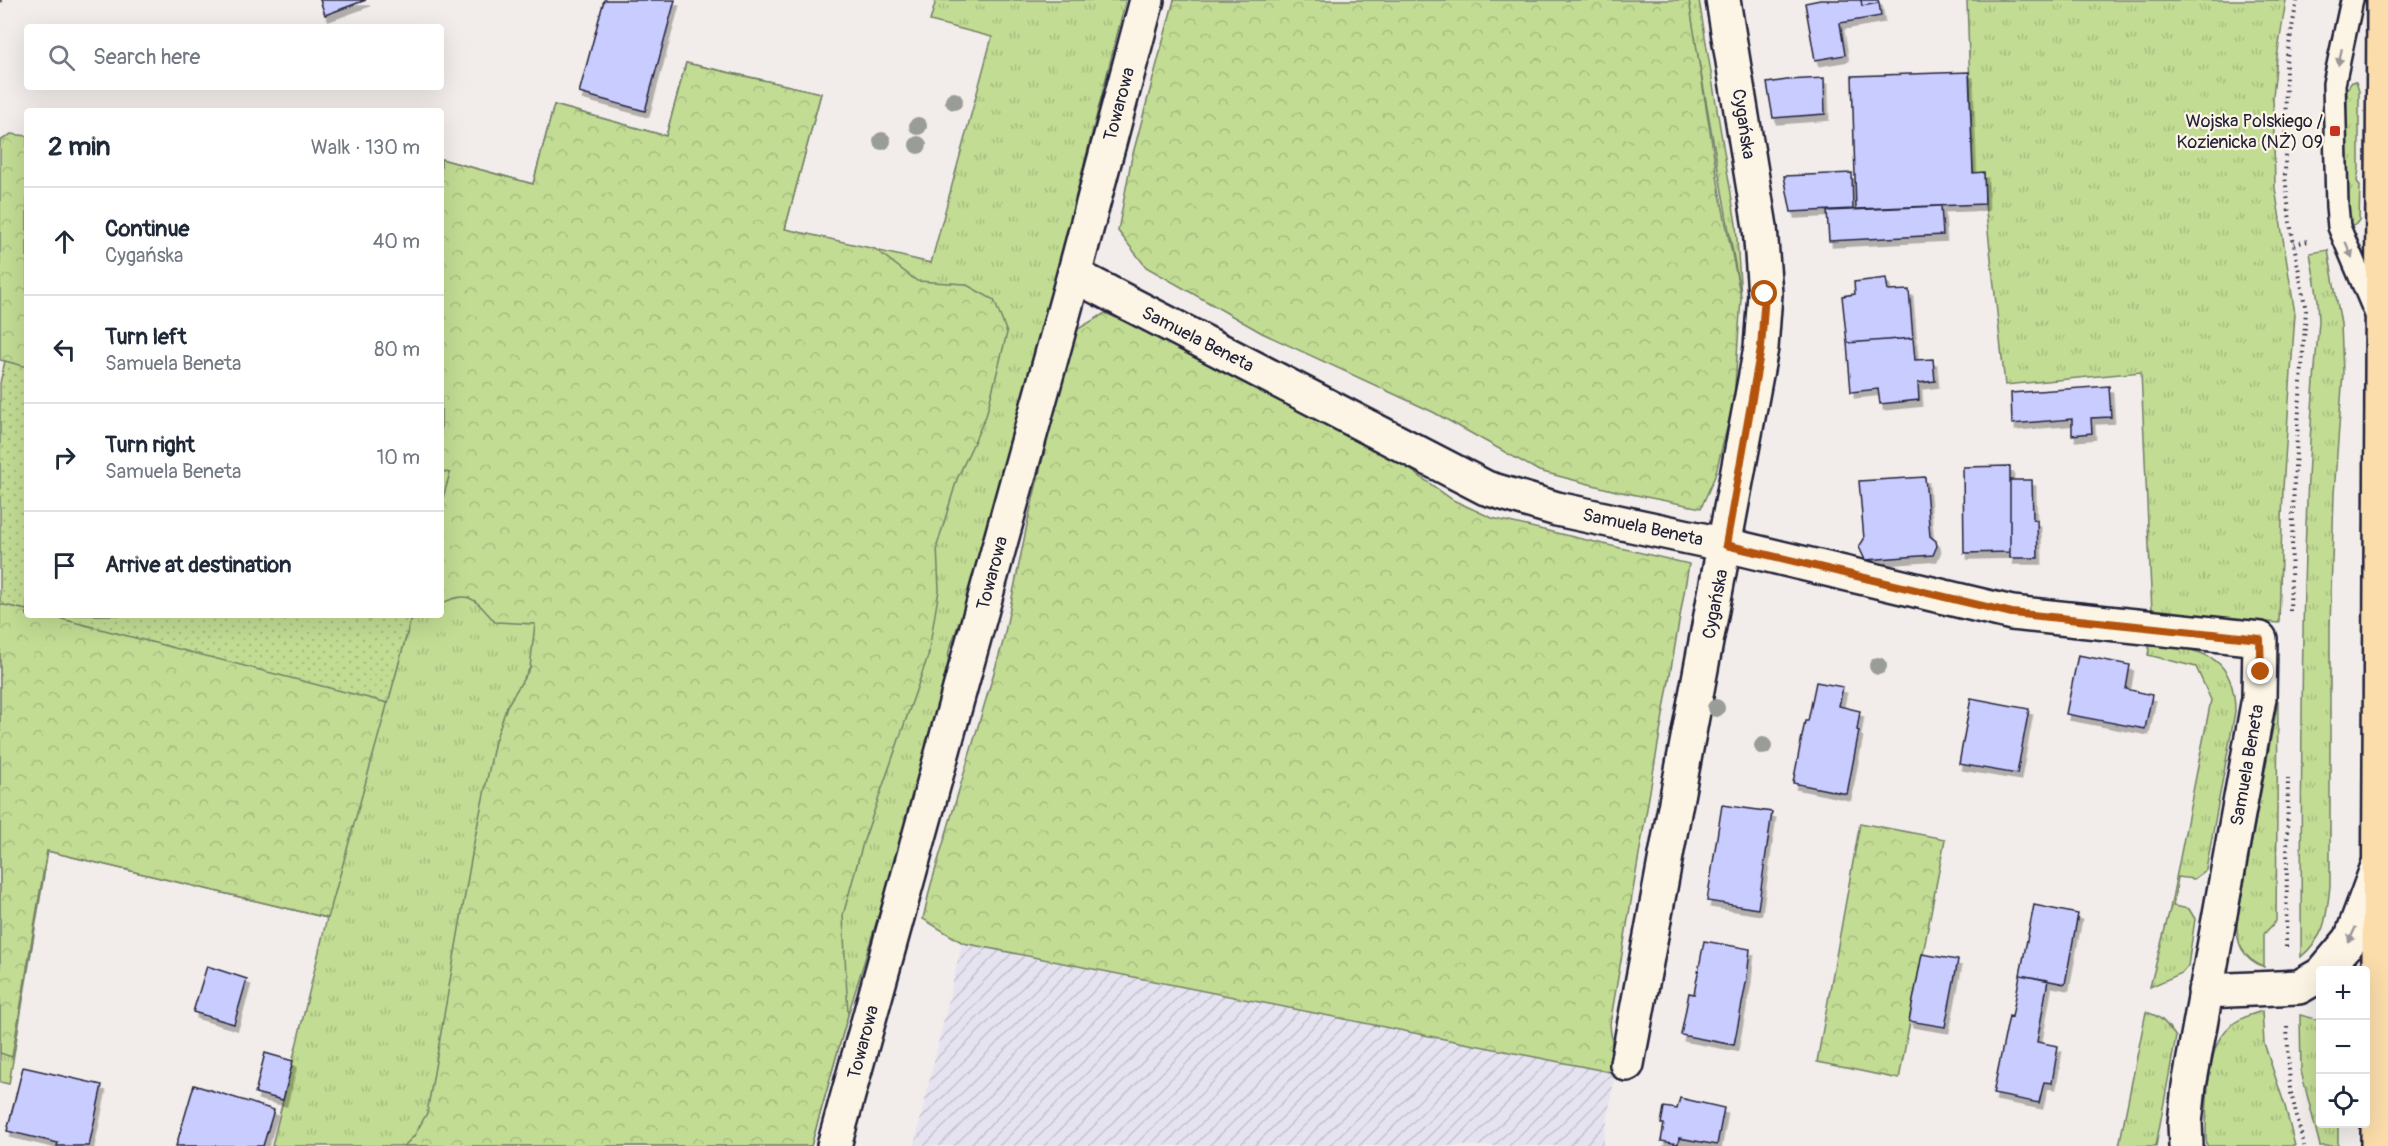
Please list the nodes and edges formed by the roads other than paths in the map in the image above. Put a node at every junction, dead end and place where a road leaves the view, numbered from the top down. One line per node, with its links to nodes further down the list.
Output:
1 (1147, 0): 5 (street, Towarowa)
2 (1724, 0): 7 (street, Cygańska)
3 (2352, 0): 6 (lane, one-way to 6)
4 (2384, 0): 6 (main road)
5 (1074, 275): 7 (street, Samuela Beneta); 13 (street, Towarowa)
6 (2382, 330): 8 (main road)
7 (1726, 545): 10 (street, Samuela Beneta); 12 (street, Cygańska)
8 (2380, 861): 9 (street, one-way to 9); 11 (main road)
9 (2310, 983): 10 (street)
10 (2205, 991): 14 (street, Samuela Beneta)
11 (2372, 1038): 15 (main road)
12 (1627, 1064)
13 (834, 1146)
14 (2187, 1146)
15 (2378, 1146)

